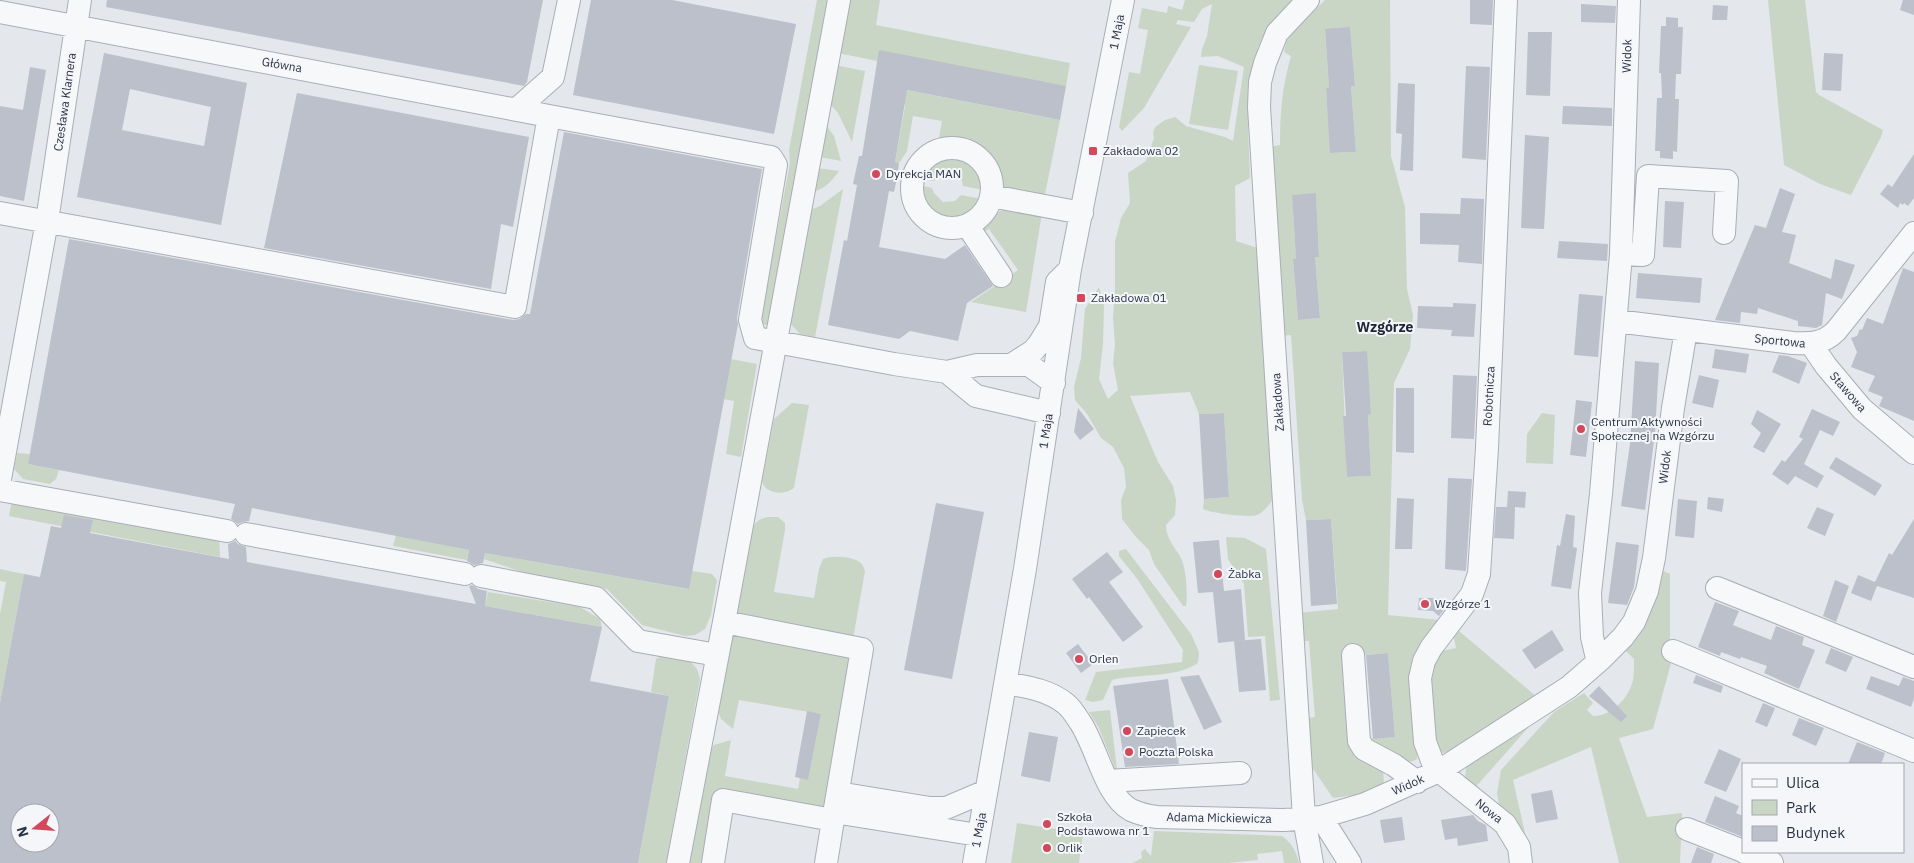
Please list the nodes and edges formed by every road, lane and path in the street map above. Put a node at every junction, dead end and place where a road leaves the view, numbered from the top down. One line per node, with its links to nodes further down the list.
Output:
1 (80, 0): 9 (street, Czesława Klarnera)
2 (569, 0): 10 (street)
3 (839, 0): 26 (street)
4 (1123, 0): 17 (street, 1 Maja)
5 (1308, 0): 50 (street, Zakładowa)
6 (1506, 0): 44 (street, Robotnicza)
7 (1629, 0): 12 (street, Widok)
8 (0, 12): 9 (street, Główna)
9 (76, 28): 10 (street, Główna); 15 (street, Czesława Klarnera)
10 (518, 108): 11 (street, Główna)
11 (545, 114): 15 (street); 26 (street, Główna)
12 (1624, 175): 13 (street); 21 (street, Widok)
13 (1648, 176): 19 (street); 21 (street)
14 (991, 196): 17 (street); 18 (street); 18 (street)
15 (48, 212): 16 (street); 33 (street, Czesława Klarnera)
16 (0, 213)
17 (1082, 213): 22 (street, 1 Maja)
18 (967, 225): 23 (street)
19 (1724, 233)
20 (1914, 233): 27 (street, Sportowa)
21 (1621, 254): 24 (street, Widok)
22 (1070, 269): 28 (street); 30 (street, 1 Maja)
23 (1001, 276)
24 (1616, 321): 25 (street); 40 (street, Widok)
25 (1686, 330): 27 (street, Sportowa); 40 (street, Widok)
26 (776, 343): 29 (street); 36 (street)
27 (1811, 344): 32 (street, Stawowa)
28 (1011, 365): 29 (street); 30 (street)
29 (947, 372): 31 (street)
30 (1054, 383): 31 (street, 1 Maja)
31 (1049, 413): 42 (street, 1 Maja)
32 (1914, 454)
33 (0, 479)
34 (0, 490): 38 (street)
35 (1717, 588): 41 (street)
36 (724, 622): 38 (street); 49 (street)
37 (1673, 651): 43 (street)
38 (717, 655): 55 (street)
39 (1353, 655): 47 (street)
40 (1600, 660): 44 (street, Widok)
41 (1914, 667)
42 (1006, 684): 46 (street, Adama Mickiewicza); 48 (street, 1 Maja)
43 (1914, 751)
44 (1439, 771): 47 (street, Widok); 61 (street, Nowa)
45 (1240, 773): 46 (street)
46 (1108, 781): 50 (street, Adama Mickiewicza)
47 (1417, 782): 50 (street, Widok)
48 (986, 791): 49 (street); 52 (street, 1 Maja)
49 (835, 808): 52 (street); 56 (street); 57 (street)
50 (1313, 818): 59 (street); 60 (street)
51 (1688, 829): 53 (street)
52 (978, 835): 58 (street, 1 Maja)
53 (1742, 852)
54 (1746, 853): 62 (street)
55 (678, 863)
56 (712, 863)
57 (826, 863)
58 (974, 863)
59 (1312, 863)
60 (1350, 863)
61 (1521, 863)
62 (1772, 863)

